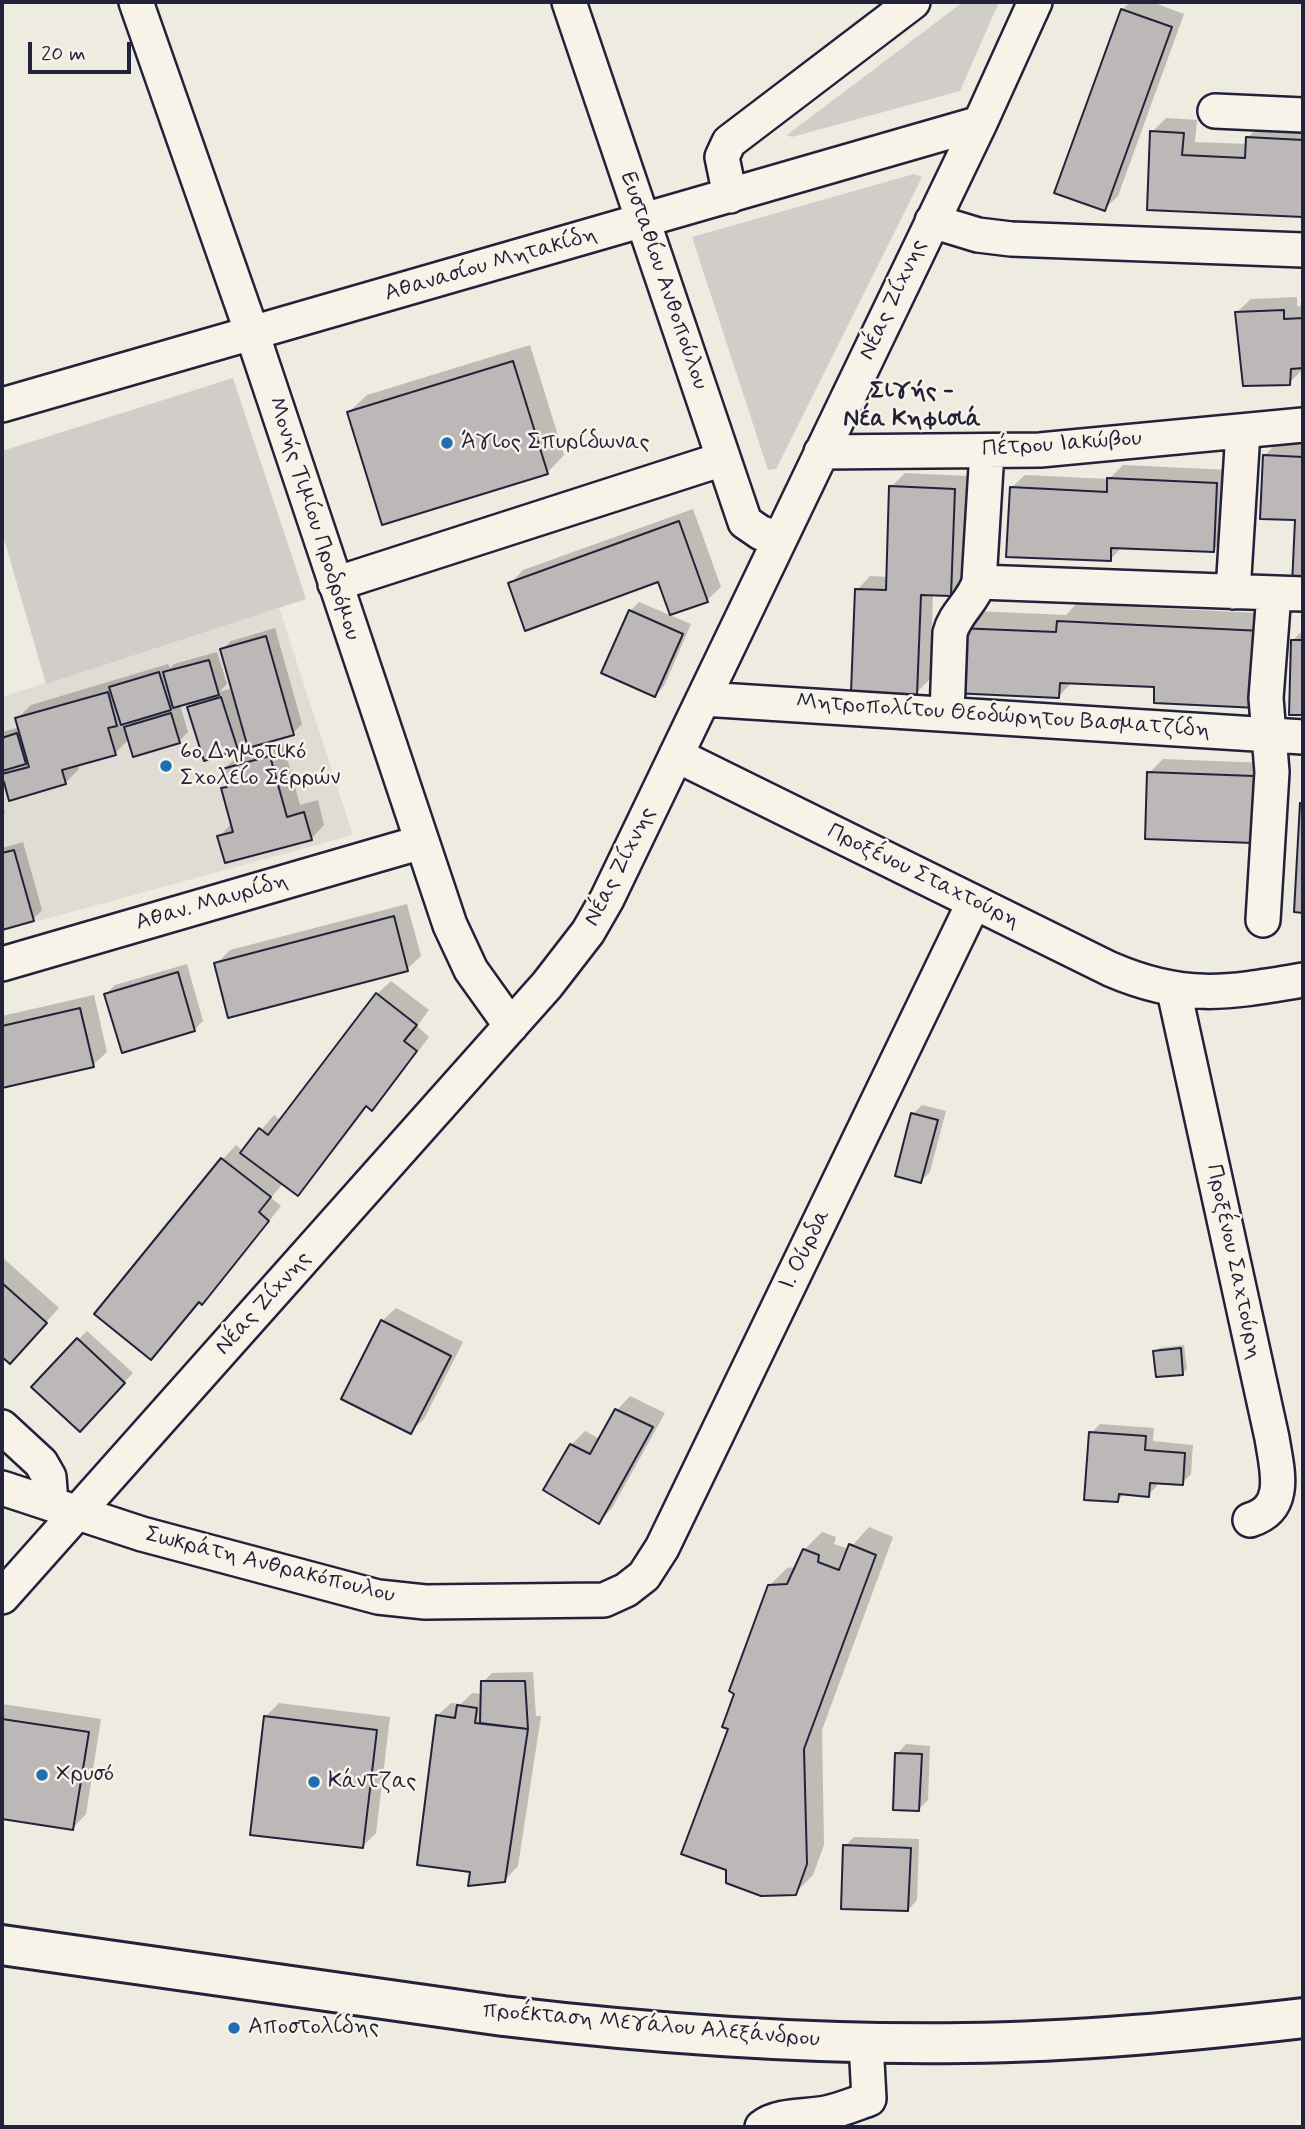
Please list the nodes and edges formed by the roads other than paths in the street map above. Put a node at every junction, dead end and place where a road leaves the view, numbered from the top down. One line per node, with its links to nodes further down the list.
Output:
1 (136, 2): 12 (street, Μονής Τιμίου Προδρόμου)
2 (569, 2): 9 (street, Ευσταθίου Ανθοπούλου)
3 (913, 2): 8 (street)
4 (1035, 2): 7 (street, Νέας Ζίχνης)
5 (1215, 111): 6 (street)
6 (1303, 115)
7 (980, 123): 8 (street, Αθανασίου Μητακίδη); 10 (street, Νέας Ζίχνης)
8 (730, 196): 9 (street, Αθανασίου Μητακίδη)
9 (643, 221): 12 (street, Αθανασίου Μητακίδη); 18 (street, Ευσταθίου Ανθοπούλου)
10 (932, 221): 11 (street); 17 (street, Νέας Ζίχνης)
11 (1303, 250)
12 (251, 333): 13 (street, Αθανασίου Μητακίδη); 21 (street, Μονής Τιμίου Προδρόμου)
13 (2, 405)
14 (1303, 425): 15 (street, Πέτρου Ιακώβου)
15 (1243, 431): 16 (street, Πέτρου Ιακώβου); 22 (street)
16 (987, 451): 17 (street, Πέτρου Ιακώβου); 20 (street)
17 (821, 452): 19 (street, Νέας Ζίχνης)
18 (723, 459): 19 (street, Ευσταθίου Ανθοπούλου); 21 (street)
19 (780, 538): 24 (street, Νέας Ζίχνης)
20 (979, 582): 22 (street); 25 (street)
21 (335, 583): 29 (street, Μονής Τιμίου Προδρόμου)
22 (1233, 592): 23 (street)
23 (1289, 593): 26 (street)
24 (703, 699): 25 (street, Μητροπολίτου Θεοδώρητου Βασματζίδη); 28 (street, Νέας Ζίχνης)
25 (947, 714): 26 (street, Μητροπολίτου Θεοδώρητου Βασματζίδη)
26 (1269, 733): 27 (street, Μητροπολίτου Θεοδώρητου Βασματζίδη); 31 (street)
27 (1303, 737)
28 (676, 755): 30 (street, Προξένου Σταχτούρη); 35 (street, Νέας Ζίχνης)
29 (422, 842): 32 (street, Αθαν. Μαυρίδη); 35 (street, Μονής Τιμίου Προδρόμου)
30 (974, 902): 34 (street, Προξένου Σταχτούρη); 40 (street, Ι. Ούρδα)
31 (1263, 920)
32 (2, 964)
33 (1303, 980): 34 (street)
34 (1174, 991): 39 (street, Προξένου Σαχτούρη)
35 (511, 1026): 38 (street, Νέας Ζίχνης)
36 (2, 1427): 38 (street)
37 (2, 1488): 38 (street, Σωκράτη Ανθρακόπουλου)
38 (64, 1508): 40 (street, Σωκράτη Ανθρακόπουλου); 41 (street, Νέας Ζίχνης)
39 (1250, 1520)
40 (626, 1590)
41 (2, 1597)
42 (2, 1945): 44 (main road, προέκταση Μεγάλου Αλεξάνδρου)
43 (1303, 2018): 44 (main road, προέκταση Μεγάλου Αλεξάνδρου)
44 (866, 2042): 45 (street)
45 (762, 2127)

